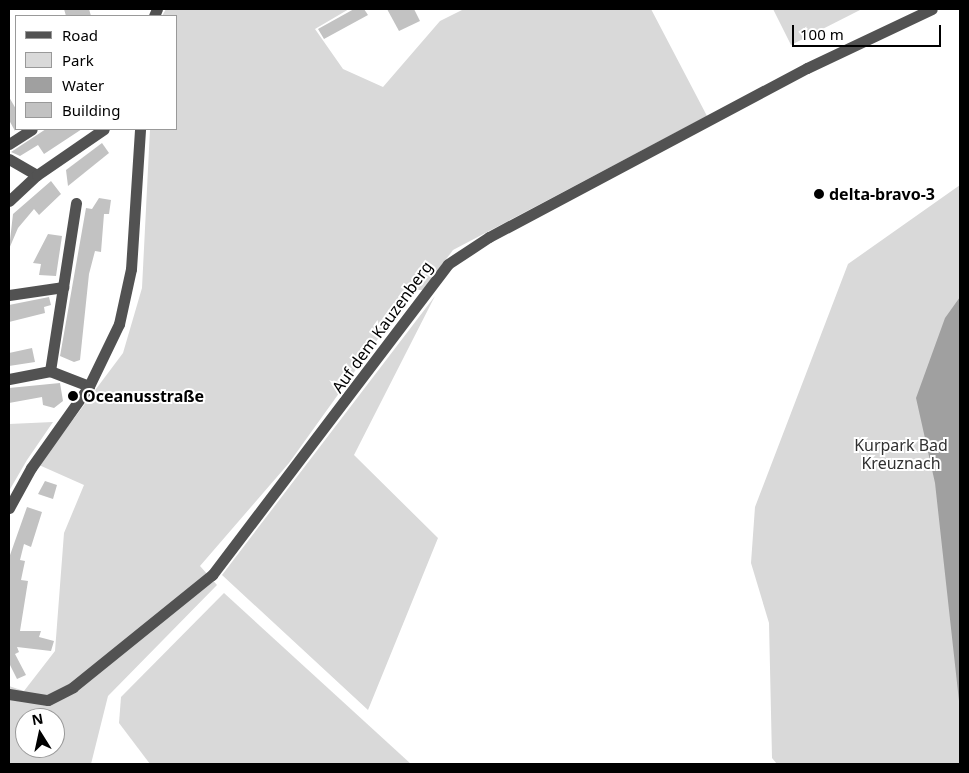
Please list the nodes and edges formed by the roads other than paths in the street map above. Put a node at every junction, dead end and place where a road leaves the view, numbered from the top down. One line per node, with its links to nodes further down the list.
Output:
1 (932, 9): 16 (street, Auf dem Kauzenberg)
2 (30, 130): 5 (street)
3 (103, 130): 7 (street)
4 (140, 130): 14 (street)
5 (9, 144)
6 (9, 159): 7 (street)
7 (37, 175): 8 (street)
8 (9, 202)
9 (76, 203): 10 (street)
10 (63, 286): 11 (street); 12 (street)
11 (9, 295)
12 (50, 371): 13 (street); 14 (street)
13 (9, 379)
14 (89, 386): 15 (street)
15 (9, 508)
16 (9, 694)

